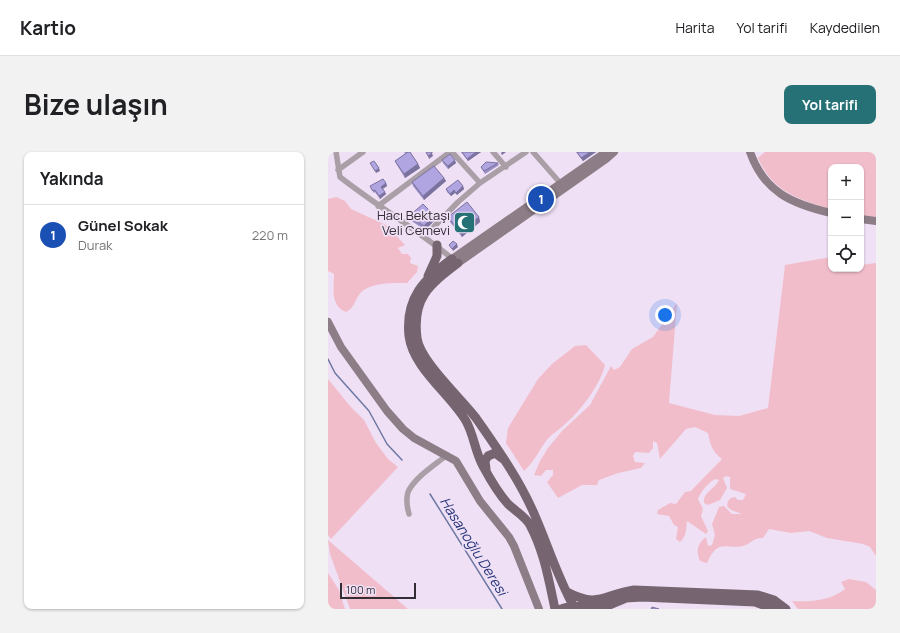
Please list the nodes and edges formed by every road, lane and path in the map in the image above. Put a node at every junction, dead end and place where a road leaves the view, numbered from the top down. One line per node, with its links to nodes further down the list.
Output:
1 (336, 152): 11 (street)
2 (363, 152): 11 (street)
3 (451, 152): 12 (street); 14 (street)
4 (493, 152): 10 (street)
5 (526, 152): 10 (street)
6 (532, 152): 13 (street)
7 (606, 152): 13 (main road)
8 (614, 152): 13 (main road)
9 (750, 152): 15 (main road)
10 (506, 167): 12 (street)
11 (338, 170): 14 (street)
12 (480, 183): 18 (street)
13 (563, 186): 20 (main road)
14 (378, 206): 18 (street)
15 (828, 212)
16 (864, 219): 17 (main road)
17 (876, 221)
18 (424, 237): 19 (street)
19 (437, 245): 20 (street); 21 (main road)
20 (455, 261): 21 (main road); 24 (main road)
21 (425, 281): 25 (main road)
22 (328, 322): 23 (main road)
23 (447, 455): 26 (street); 29 (main road)
24 (504, 459): 25 (main road); 27 (main road)
25 (494, 484): 30 (main road)
26 (409, 514)
27 (566, 592): 28 (main road); 32 (main road)
28 (604, 606): 32 (main road); 33 (main road); 34 (main road)
29 (539, 609)
30 (555, 609)
31 (561, 609): 32 (main road)
32 (575, 609)
33 (774, 609)
34 (786, 609)

